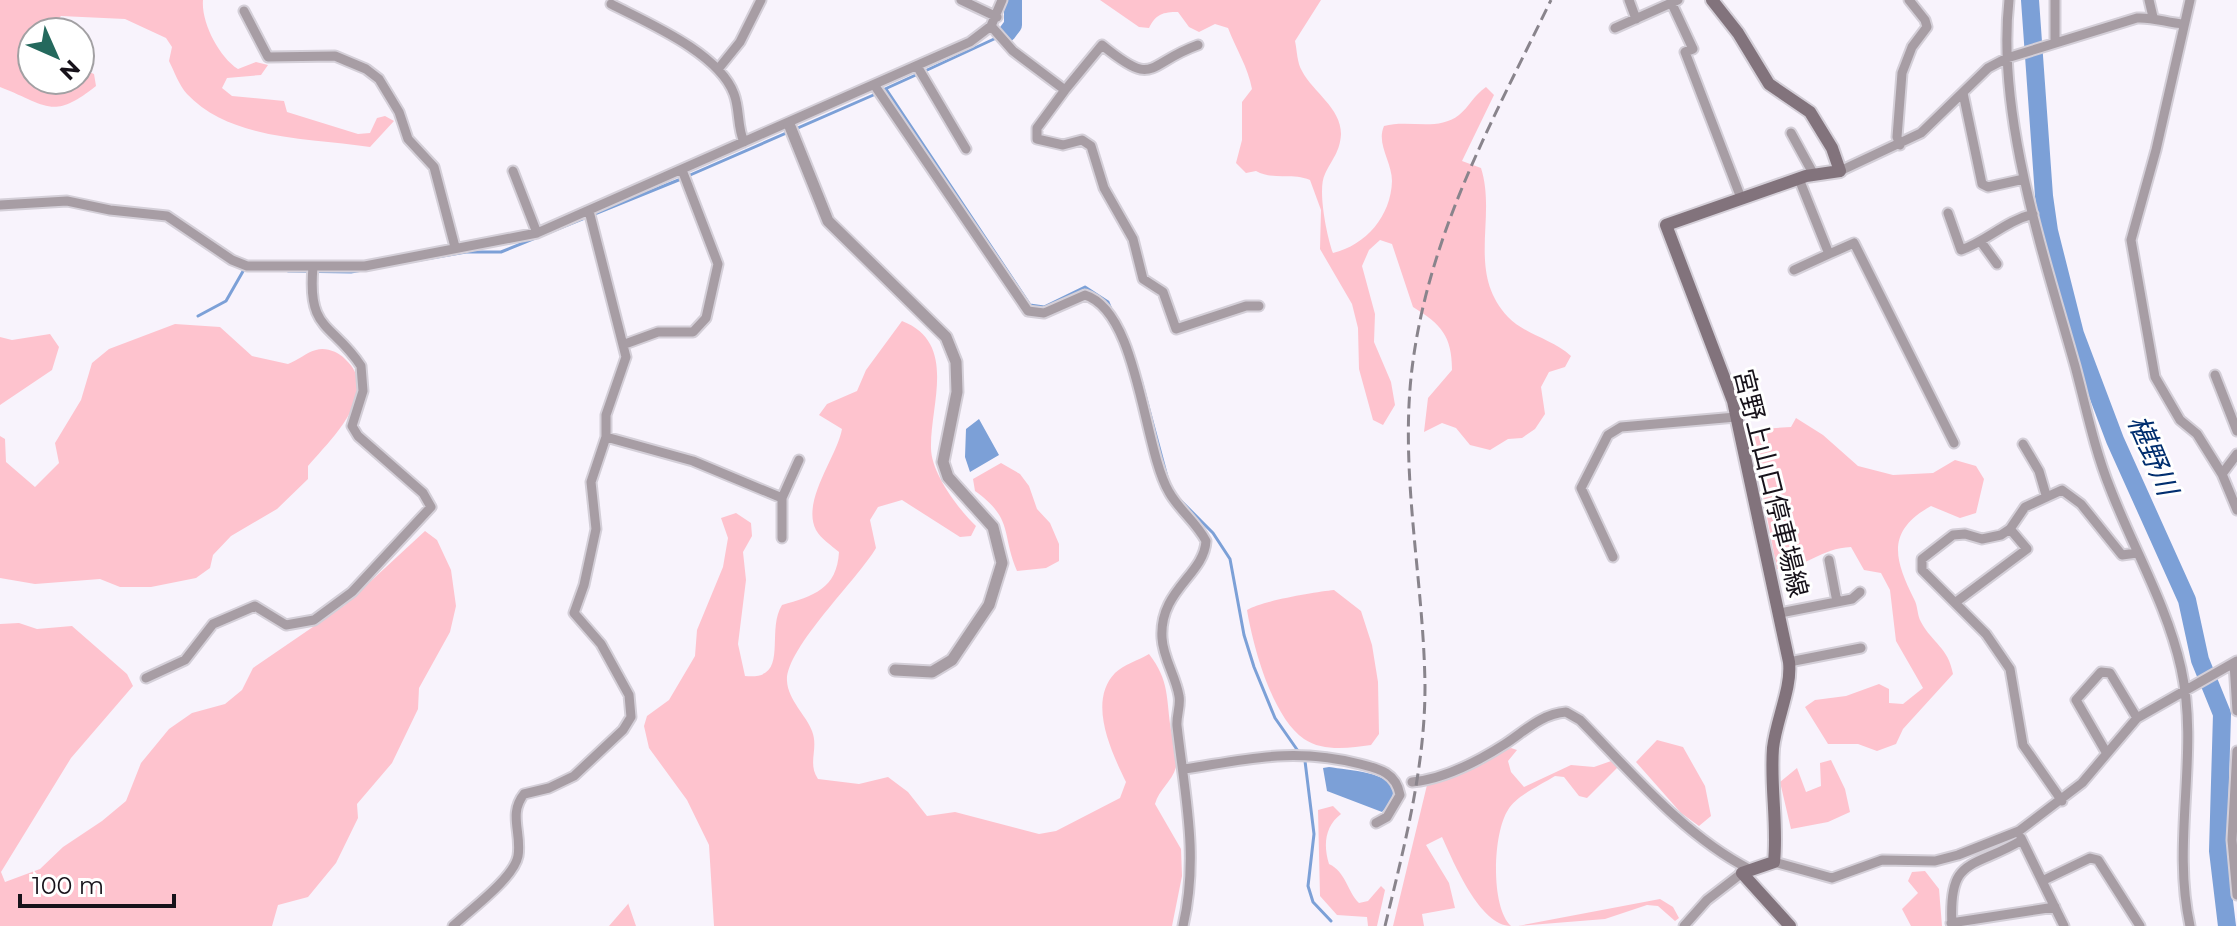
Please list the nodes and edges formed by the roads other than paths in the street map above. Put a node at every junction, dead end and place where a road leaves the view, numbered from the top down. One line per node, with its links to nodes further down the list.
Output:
1 (761, 0): 24 (street)
2 (961, 0): 14 (street)
3 (1002, 0): 14 (street)
4 (1629, 0): 16 (street)
5 (1712, 0): 35 (main road)
6 (1909, 0): 31 (street)
7 (2009, 0): 22 (street)
8 (2055, 0): 20 (street)
9 (2149, 0): 15 (street)
10 (2190, 0): 17 (street)
11 (1675, 2): 16 (street); 39 (street)
12 (611, 4): 24 (street)
13 (244, 11): 46 (street)
14 (997, 17): 18 (street)
15 (2153, 17): 17 (street); 20 (street)
16 (1636, 19): 19 (street)
17 (2184, 24): 61 (street)
18 (991, 26): 23 (street); 26 (street)
19 (1615, 28)
20 (2053, 41): 22 (street)
21 (1198, 45): 26 (street)
22 (2010, 56): 27 (street); 38 (street)
23 (917, 66): 25 (street); 32 (street)
24 (719, 68): 30 (street)
25 (875, 86): 28 (street); 84 (street)
26 (1065, 90): 51 (street)
27 (1963, 93): 31 (street); 38 (street)
28 (789, 124): 30 (street); 77 (street)
29 (1791, 133): 36 (street)
30 (744, 142): 33 (street)
31 (1900, 145): 35 (street)
32 (966, 149)
33 (682, 170): 41 (street); 52 (street)
34 (513, 171): 44 (street)
35 (1840, 171): 36 (main road, 宮野上山口停車場線)
36 (1814, 175): 37 (main road, 宮野上山口停車場線)
37 (1799, 179): 39 (main road, 宮野上山口停車場線); 47 (street)
38 (2024, 179): 43 (street)
39 (1741, 198): 54 (main road, 宮野上山口停車場線)
40 (0, 205): 49 (street)
41 (589, 211): 44 (street); 52 (street)
42 (1948, 213): 45 (street)
43 (2033, 214): 45 (street); 67 (street)
44 (537, 233): 46 (street)
45 (1981, 242): 48 (street)
46 (455, 247): 49 (street)
47 (1829, 254): 50 (street); 57 (street)
48 (1997, 264)
49 (313, 267): 78 (street)
50 (1794, 270)
51 (1259, 306)
52 (625, 344): 56 (street)
53 (2215, 375): 55 (street)
54 (1736, 417): 68 (street); 73 (main road, 宮野上山口停車場線)
55 (2237, 431)
56 (606, 437): 63 (street); 97 (street)
57 (1954, 443)
58 (2023, 444): 62 (street)
59 (2237, 454): 61 (street)
60 (799, 460): 63 (street)
61 (2222, 474): 64 (street)
62 (2046, 495): 65 (street); 67 (street)
63 (782, 498): 66 (street)
64 (2237, 510)
65 (2010, 529): 72 (street); 72 (street)
66 (782, 538)
67 (2137, 553): 79 (street)
68 (1613, 557)
69 (1829, 560): 71 (street)
70 (1860, 592): 71 (street)
71 (1837, 602): 73 (street)
72 (1956, 602): 88 (street)
73 (1780, 613): 75 (main road, 宮野上山口停車場線)
74 (1861, 648): 75 (street)
75 (1789, 662): 91 (main road, 宮野上山口停車場線)
76 (2233, 663): 79 (street); 80 (street)
77 (895, 670)
78 (146, 678)
79 (2186, 691): 81 (street); 103 (street)
80 (2237, 711)
81 (2137, 718): 83 (street); 83 (street)
82 (2237, 751): 94 (street)
83 (2106, 752): 88 (street)
84 (1184, 769): 85 (street); 98 (street)
85 (1395, 780): 86 (street); 87 (street)
86 (1412, 782): 87 (street); 92 (street)
87 (1400, 795): 89 (street)
88 (2062, 801): 90 (street)
89 (1376, 823)
90 (2020, 836): 91 (street); 93 (street); 96 (street)
91 (1774, 862): 92 (main road)
92 (1746, 871): 99 (street); 100 (main road)
93 (2042, 881): 95 (street); 102 (street)
94 (2237, 896)
95 (2055, 907): 96 (street); 101 (street)
96 (1952, 924)
97 (453, 926)
98 (1183, 926)
99 (1684, 926)
100 (1790, 926)
101 (2064, 926)
102 (2140, 926)
103 (2190, 926)

